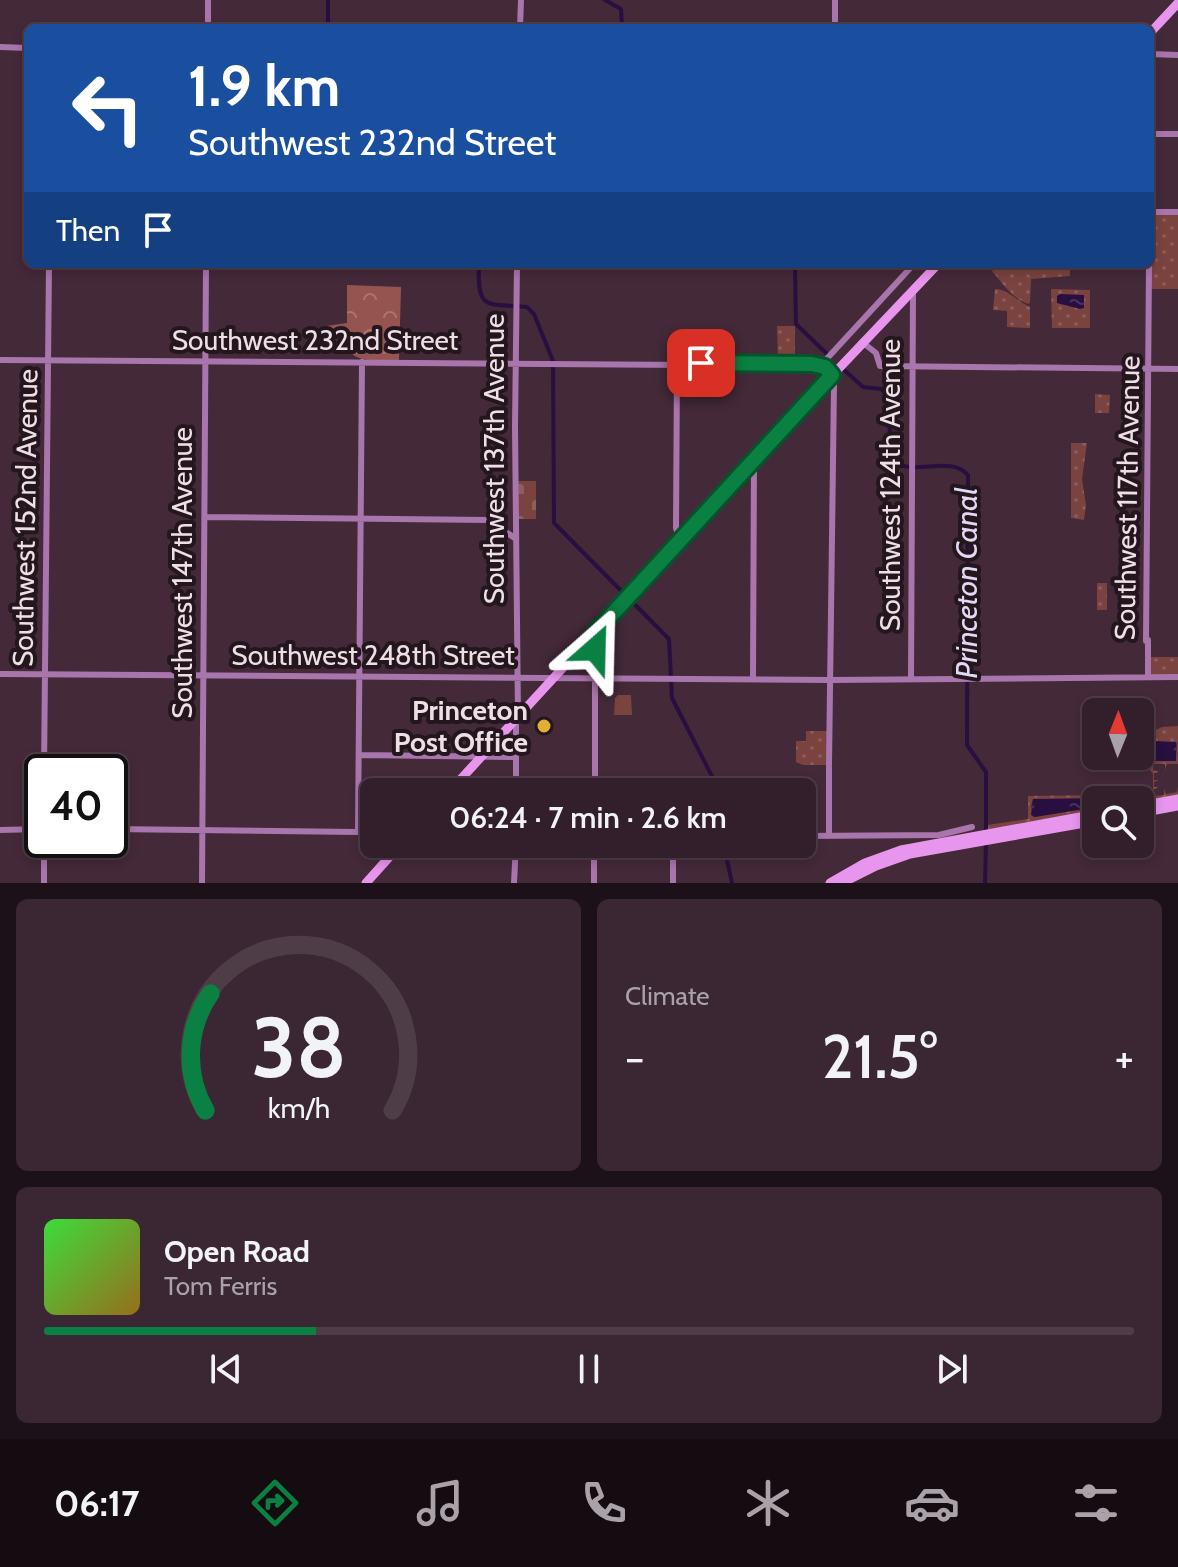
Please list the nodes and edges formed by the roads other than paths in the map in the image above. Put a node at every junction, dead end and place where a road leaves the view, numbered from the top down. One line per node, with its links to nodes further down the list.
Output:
1 (208, 0): 5 (street)
2 (521, 0): 6 (street)
3 (835, 0): 7 (street)
4 (1178, 2): 8 (highway)
5 (208, 24)
6 (520, 24)
7 (835, 24)
8 (1154, 27)
9 (0, 47): 10 (street)
10 (24, 48)
11 (1154, 56): 12 (street)
12 (1178, 56)
13 (1154, 134): 14 (street)
14 (1178, 134)
15 (1154, 212): 16 (street)
16 (1178, 212)
17 (49, 268): 26 (street, Southwest 152nd Avenue)
18 (206, 268): 27 (street, Southwest 147th Avenue)
19 (517, 268): 29 (street, Southwest 137th Avenue)
20 (910, 268): 31 (street)
21 (932, 268): 23 (highway)
22 (1149, 268): 33 (street, Southwest 117th Avenue)
23 (914, 289): 24 (highway); 24 (highway); 32 (street, Southwest 124th Avenue)
24 (863, 343): 32 (street); 35 (highway); 35 (highway)
25 (0, 360): 26 (street, Southwest 232nd Street)
26 (49, 360): 27 (street, Southwest 232nd Street); 52 (street, Southwest 152nd Avenue)
27 (206, 361): 28 (street, Southwest 232nd Street); 39 (street, Southwest 147th Avenue)
28 (362, 362): 29 (street, Southwest 232nd Street); 40 (street)
29 (516, 364): 30 (street, Southwest 232nd Street); 43 (street, Southwest 137th Avenue)
30 (677, 364): 31 (street, Southwest 232nd Street); 42 (street)
31 (818, 365): 35 (street)
32 (913, 366): 33 (street); 61 (street, Southwest 124th Avenue)
33 (1150, 368): 34 (street); 48 (street, Southwest 117th Avenue)
34 (1178, 368)
35 (832, 375): 36 (highway); 37 (highway); 62 (street)
36 (787, 420): 37 (highway); 38 (highway)
37 (775, 436): 38 (highway)
38 (754, 458): 41 (highway); 42 (highway); 60 (street)
39 (205, 517): 40 (street); 53 (street, Southwest 147th Avenue)
40 (361, 518): 43 (street); 55 (street)
41 (696, 523): 42 (highway); 44 (highway)
42 (679, 537): 44 (highway); 45 (highway)
43 (516, 539): 57 (street, Southwest 137th Avenue)
44 (670, 552): 46 (highway)
45 (651, 568): 46 (highway); 47 (highway)
46 (639, 585): 47 (highway)
47 (627, 596): 49 (highway)
48 (1147, 627): 50 (street); 54 (street, Southwest 117th Avenue)
49 (595, 630): 58 (highway); 59 (street)
50 (1146, 641)
51 (0, 674): 52 (street, Southwest 248th Street)
52 (45, 675): 53 (street, Southwest 248th Street); 64 (street, Southwest 152nd Avenue)
53 (204, 676): 55 (street, Southwest 248th Street); 80 (street, Southwest 147th Avenue)
54 (1147, 676): 56 (street, Southwest 248th Street); 61 (street, Southwest 248th Street)
55 (360, 677): 57 (street, Southwest 248th Street); 65 (street)
56 (1178, 677)
57 (517, 678): 58 (street, Southwest 248th Street); 63 (street, Southwest 137th Avenue)
58 (552, 678): 59 (street, Southwest 248th Street); 63 (highway)
59 (595, 678): 60 (street, Southwest 248th Street); 70 (street)
60 (753, 679): 62 (street, Southwest 248th Street)
61 (911, 679): 62 (street, Southwest 248th Street)
62 (831, 680): 83 (street)
63 (515, 718): 66 (highway); 66 (highway); 67 (street, Southwest 137th Avenue)
64 (44, 754)
65 (360, 755): 66 (street); 80 (street)
66 (477, 757): 67 (street); 68 (highway)
67 (516, 757): 69 (street, Southwest 137th Avenue)
68 (459, 778)
69 (516, 778)
70 (595, 778)
71 (1178, 799): 72 (highway)
72 (1154, 804)
73 (1178, 806): 74 (highway)
74 (1154, 810)
75 (1082, 817): 84 (highway)
76 (1082, 823): 84 (highway)
77 (972, 827): 83 (street)
78 (24, 829): 81 (street)
79 (128, 829): 80 (street)
80 (202, 829): 91 (street, Southwest 147th Avenue)
81 (0, 830)
82 (816, 836): 83 (street)
83 (830, 836)
84 (986, 837): 96 (highway); 97 (highway)
85 (44, 858): 90 (street)
86 (387, 858): 92 (highway)
87 (516, 858): 93 (street)
88 (594, 858): 94 (street)
89 (673, 858): 95 (street)
90 (44, 883)
91 (202, 883)
92 (364, 883)
93 (516, 883)
94 (594, 883)
95 (673, 883)
96 (830, 883)
97 (842, 883)

